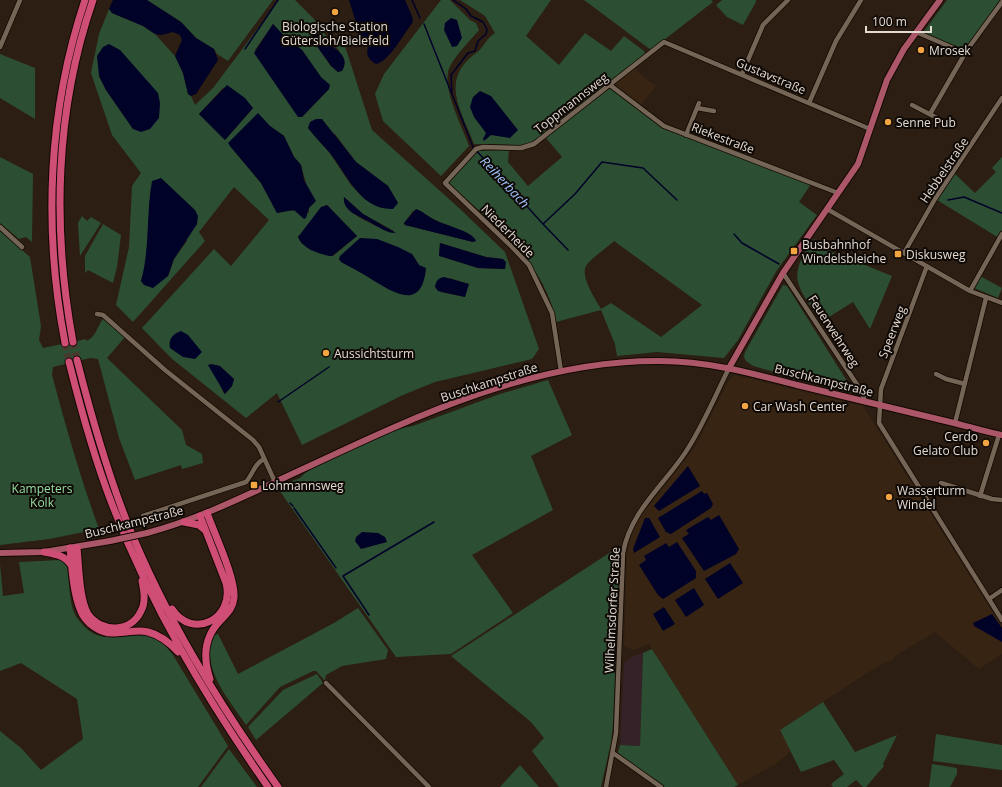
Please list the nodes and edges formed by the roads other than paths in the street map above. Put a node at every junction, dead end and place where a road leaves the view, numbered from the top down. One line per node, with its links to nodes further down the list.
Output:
1 (20, 0): 10 (street)
2 (85, 0): 38 (highway)
3 (94, 0): 37 (highway)
4 (788, 0): 12 (street)
5 (861, 0): 16 (street)
6 (940, 0): 8 (main road)
7 (1002, 2): 11 (street)
8 (916, 32): 11 (street); 22 (main road)
9 (664, 42): 12 (street, Gustavstraße); 13 (street, Toppmannsweg)
10 (0, 47)
11 (965, 53): 20 (street)
12 (742, 74): 16 (street, Gustavstraße)
13 (610, 85): 23 (street, Riekestraße); 24 (street, Toppmannsweg)
14 (1002, 99): 30 (street, Hebbelstraße)
15 (699, 103): 18 (street)
16 (808, 103): 22 (street, Gustavstraße)
17 (912, 105): 20 (street)
18 (697, 108): 19 (street); 23 (street)
19 (714, 111)
20 (930, 114): 21 (street)
21 (937, 118)
22 (870, 129): 25 (main road)
23 (686, 135): 25 (street, Riekestraße)
24 (445, 183): 42 (street, Niederheide)
25 (838, 193): 26 (main road)
26 (827, 209): 30 (street); 32 (main road)
27 (0, 227): 29 (street)
28 (1002, 234): 33 (street)
29 (22, 247)
30 (904, 253): 31 (street)
31 (927, 266): 33 (street); 46 (street, Speerweg)
32 (783, 273): 41 (main road); 45 (street, Feuerwehrweg)
33 (970, 291): 34 (street)
34 (986, 298): 35 (street); 44 (street)
35 (1002, 303)
36 (96, 314): 49 (street)
37 (74, 342)
38 (65, 343)
39 (77, 360): 61 (highway)
40 (69, 362): 63 (highway)
41 (729, 368): 42 (main road, Buschkampstraße); 45 (main road, Buschkampstraße); 70 (street, Wilhelmsdorfer Straße)
42 (561, 371): 50 (main road, Buschkampstraße)
43 (936, 374): 44 (street)
44 (965, 384): 47 (street)
45 (864, 402): 46 (main road, Buschkampstraße)
46 (879, 405): 47 (main road, Buschkampstraße); 65 (street, Speerweg)
47 (955, 423): 48 (main road, Buschkampstraße)
48 (1001, 435): 52 (street)
49 (264, 459): 50 (street); 55 (street, Buschkampstraße)
50 (275, 482): 54 (main road, Buschkampstraße)
51 (941, 483): 52 (street)
52 (980, 496): 53 (street)
53 (1002, 500)
54 (203, 515): 56 (main road, Buschkampstraße); 57 (highway); 69 (highway)
55 (144, 516)
56 (184, 522): 57 (highway); 58 (main road, Buschkampstraße, bridge)
57 (206, 532): 61 (highway)
58 (74, 548): 59 (main road, Buschkampstraße); 62 (highway); 63 (highway)
59 (44, 552): 60 (main road, Buschkampstraße); 62 (highway)
60 (0, 553)
61 (145, 563): 69 (highway)
62 (72, 567): 67 (highway)
63 (139, 569): 67 (highway)
64 (1002, 590): 65 (street)
65 (989, 599): 66 (street, Speerweg)
66 (1002, 620)
67 (187, 663): 71 (highway)
68 (326, 683): 73 (street)
69 (215, 694): 72 (highway)
70 (613, 753): 74 (street, Wilhelmsdorfer Straße); 75 (street)
71 (268, 787)
72 (278, 787)
73 (428, 787)
74 (606, 787)
75 (661, 787)

